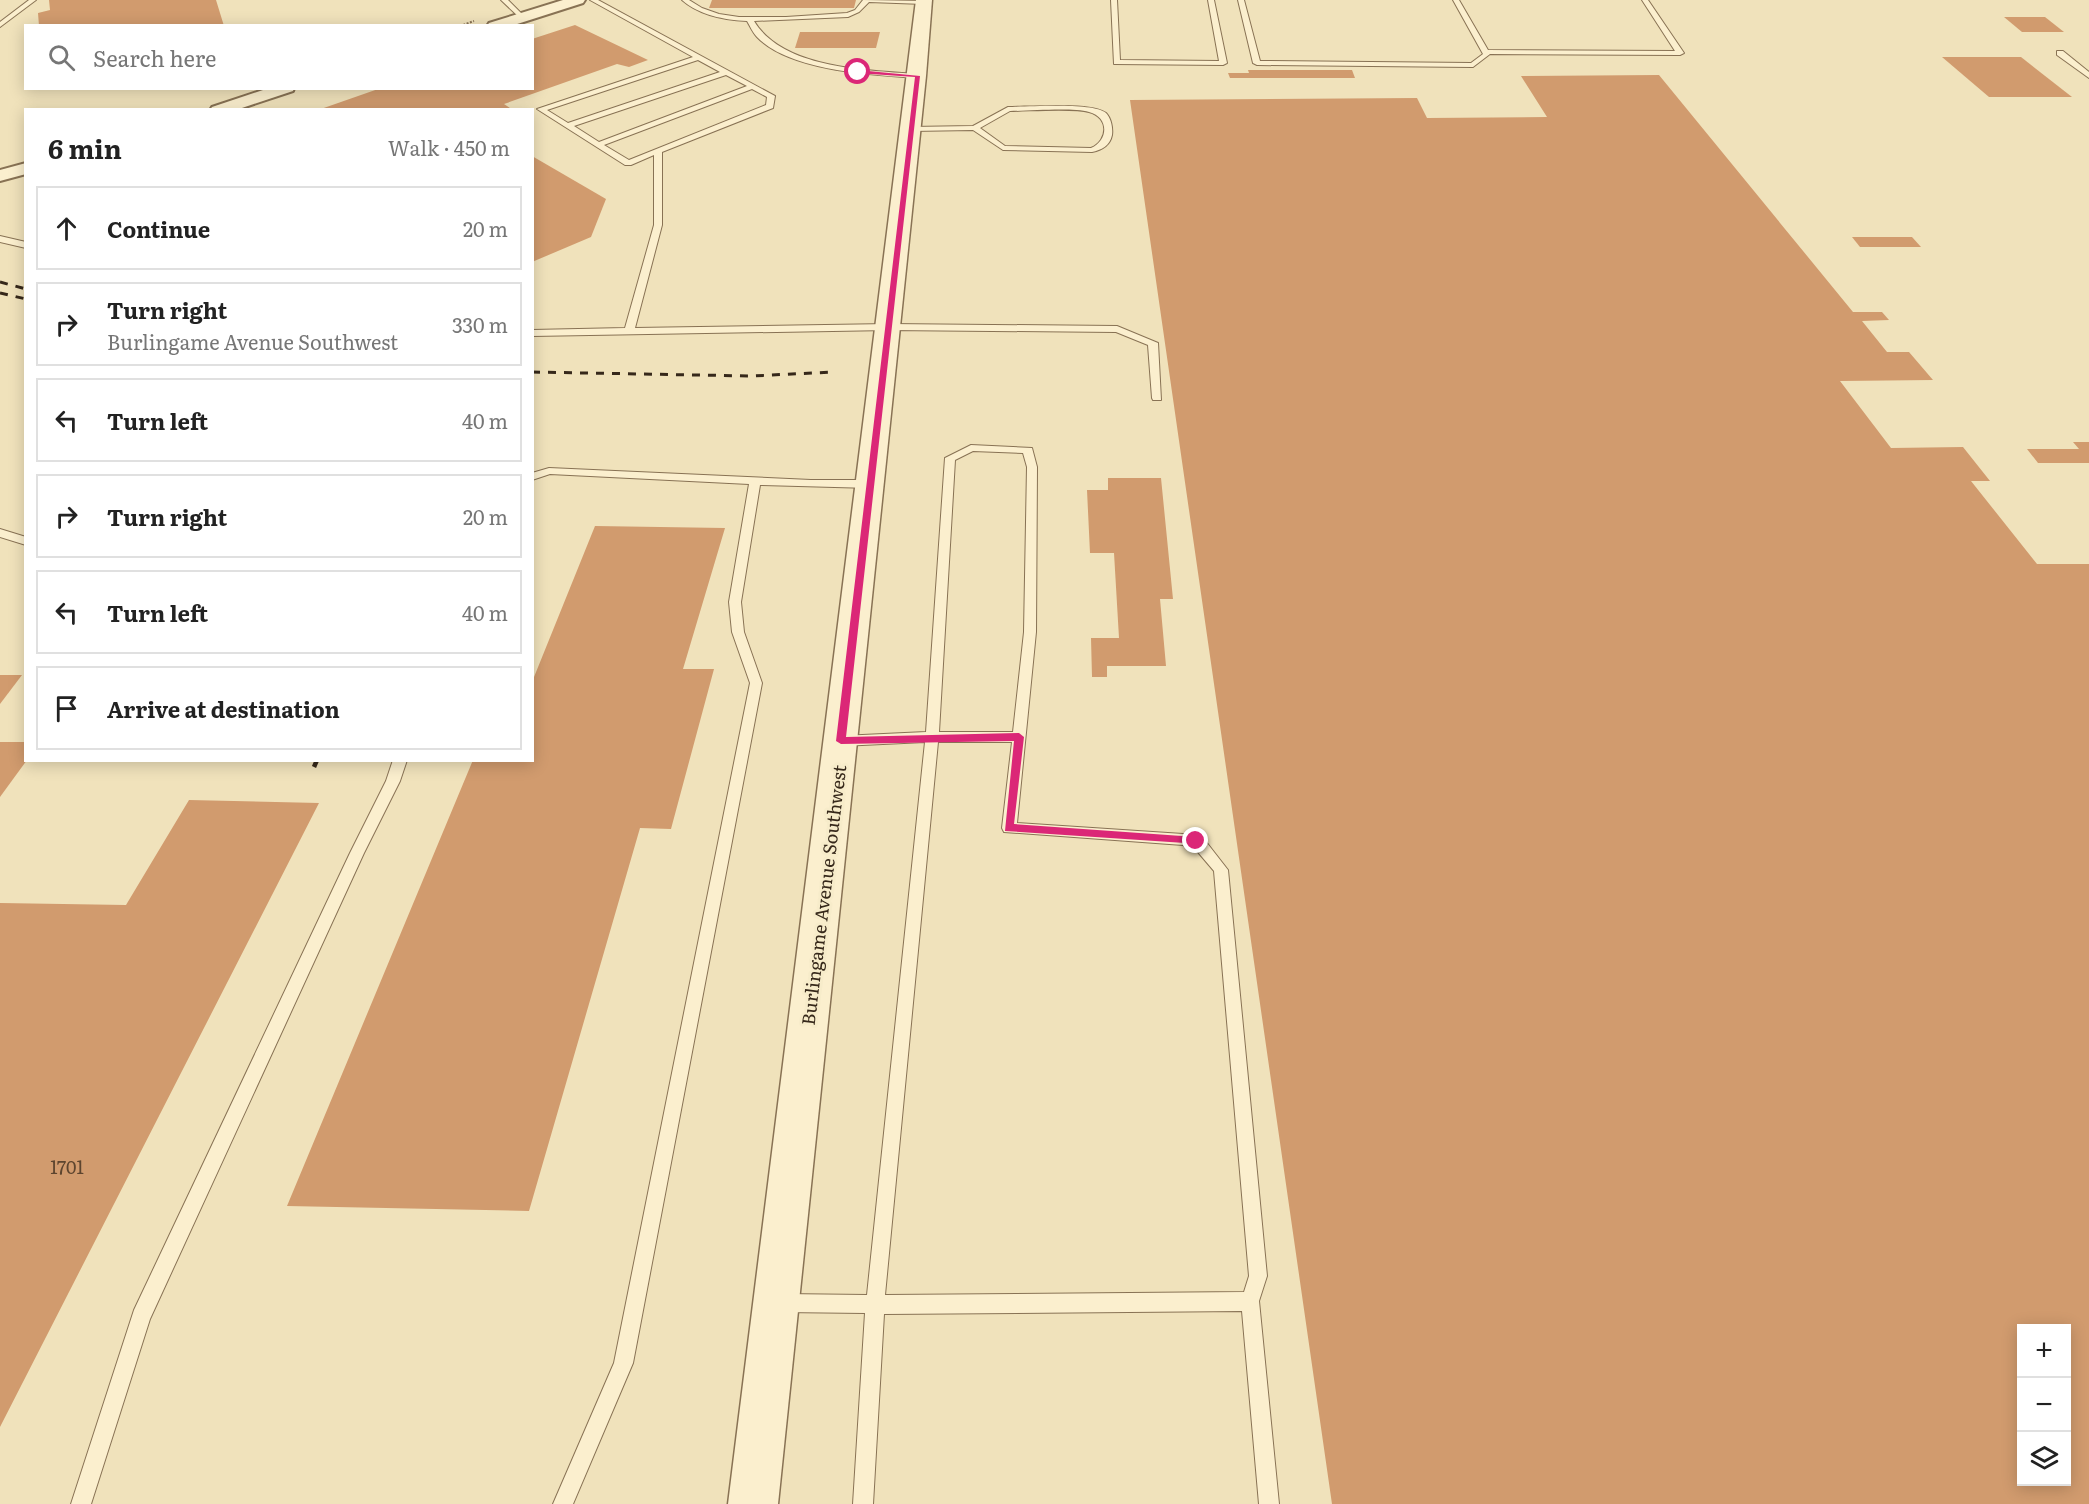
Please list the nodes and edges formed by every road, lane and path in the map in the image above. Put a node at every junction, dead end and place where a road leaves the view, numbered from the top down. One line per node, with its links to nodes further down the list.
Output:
1 (33, 0): 16 (lane)
2 (504, 0): 13 (lane)
3 (578, 0): 13 (street)
4 (593, 0): 19 (lane)
5 (685, 0): 14 (lane)
6 (1114, 0): 7 (lane)
7 (1211, 0)
8 (1241, 0): 17 (lane)
9 (1456, 0): 17 (lane)
10 (1645, 0): 17 (lane)
11 (866, 1): 12 (lane); 14 (lane)
12 (924, 1): 21 (street, Burlingame Avenue Southwest)
13 (522, 17): 15 (street)
14 (749, 19): 21 (lane)
15 (500, 24)
16 (0, 25)
17 (1486, 52)
18 (2060, 53): 22 (lane)
19 (699, 57): 20 (lane); 26 (lane)
20 (726, 72): 23 (lane); 26 (lane)
21 (917, 76): 28 (street, Burlingame Avenue Southwest)
22 (2089, 76)
23 (753, 86): 29 (lane); 30 (lane)
24 (281, 90): 25 (street)
25 (224, 108)
26 (567, 126): 29 (lane)
27 (975, 128): 27 (lane); 28 (lane)
28 (911, 129): 35 (street, Burlingame Avenue Southwest)
29 (598, 145): 30 (lane)
30 (658, 151): 36 (lane)
31 (24, 168): 32 (street)
32 (2, 173)
33 (0, 239): 34 (lane)
34 (24, 245)
35 (889, 327): 36 (lane); 38 (lane); 41 (street, Burlingame Avenue Southwest)
36 (629, 331): 37 (lane)
37 (534, 333)
38 (1157, 398)
39 (534, 476): 40 (lane)
40 (755, 481): 41 (lane); 52 (lane)
41 (871, 484): 46 (street, Burlingame Avenue Southwest)
42 (0, 533): 43 (lane)
43 (24, 540)
44 (932, 737): 45 (lane); 45 (lane); 46 (lane); 50 (lane)
45 (1019, 737): 48 (lane)
46 (841, 741): 49 (street, Burlingame Avenue Southwest)
47 (399, 762): 51 (lane)
48 (1251, 1301): 50 (lane); 55 (lane)
49 (777, 1302): 50 (lane); 53 (street, Burlingame Avenue Southwest)
50 (875, 1304): 54 (lane)
51 (81, 1504)
52 (563, 1504)
53 (753, 1504)
54 (863, 1504)
55 (1269, 1504)

